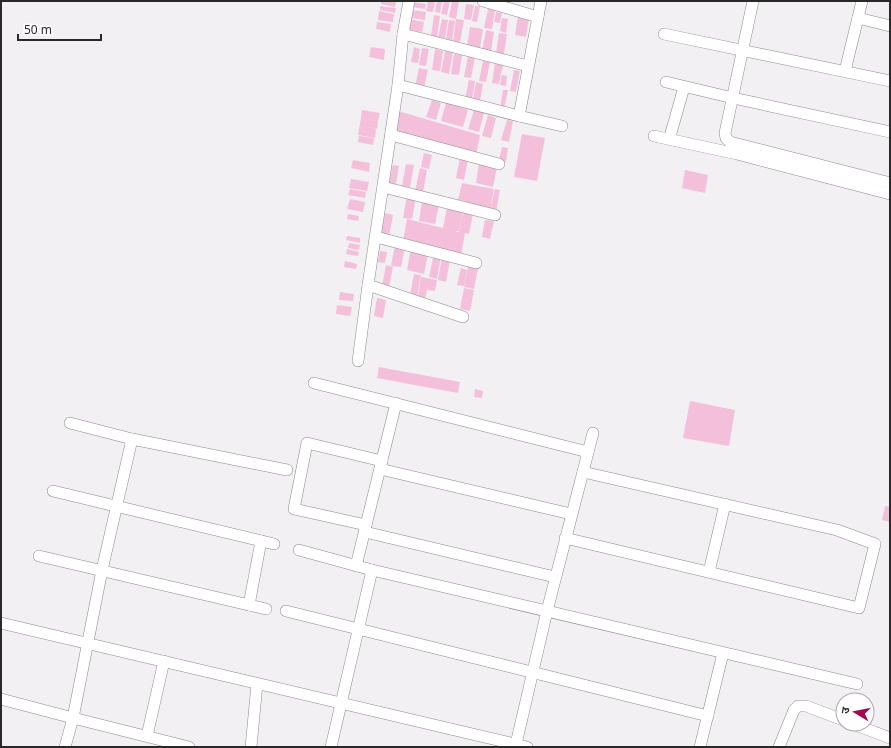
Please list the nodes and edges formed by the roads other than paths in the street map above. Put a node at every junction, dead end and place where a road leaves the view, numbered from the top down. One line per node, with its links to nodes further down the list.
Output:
1 (409, 1): 9 (street)
2 (483, 1): 6 (street)
3 (541, 1): 6 (street)
4 (752, 1): 11 (street)
5 (862, 1): 7 (street)
6 (538, 17): 12 (street)
7 (858, 18): 8 (street); 13 (street)
8 (890, 26)
9 (402, 34): 12 (street); 16 (street)
10 (664, 34): 11 (street)
11 (742, 51): 13 (street); 18 (street)
12 (528, 66): 19 (street)
13 (845, 71): 14 (street)
14 (890, 81)
15 (666, 82): 17 (street)
16 (398, 85): 19 (street); 23 (street)
17 (684, 87): 18 (street); 22 (street)
18 (733, 98): 21 (street); 26 (street)
19 (519, 116): 20 (street)
20 (562, 126)
21 (890, 132)
22 (671, 133)
23 (391, 135): 25 (street); 27 (street)
24 (654, 136): 28 (street)
25 (499, 164)
26 (890, 183)
27 (383, 187): 29 (street); 30 (street)
28 (890, 194)
29 (495, 215)
30 (376, 237): 31 (street); 32 (street)
31 (476, 263)
32 (368, 286): 33 (street); 34 (street)
33 (463, 317)
34 (358, 361)
35 (314, 383): 36 (street)
36 (396, 403): 40 (street); 41 (street)
37 (70, 423): 39 (street)
38 (593, 433): 40 (street)
39 (132, 439): 42 (street); 46 (street)
40 (588, 452): 43 (street)
41 (381, 465): 47 (street); 48 (street); 48 (street)
42 (286, 470)
43 (582, 472): 45 (street); 47 (street)
44 (53, 491): 46 (street)
45 (724, 504): 57 (street); 57 (street)
46 (117, 506): 50 (street); 55 (street)
47 (572, 514): 49 (street)
48 (365, 528): 54 (street); 58 (street)
49 (565, 538): 57 (street); 58 (street)
50 (261, 541): 51 (street); 59 (street)
51 (274, 544)
52 (299, 550): 54 (street)
53 (39, 556): 55 (street)
54 (356, 566): 56 (street)
55 (102, 570): 59 (street); 65 (street)
56 (372, 570): 62 (street); 64 (street)
57 (709, 572)
58 (555, 577): 62 (street)
59 (249, 605): 60 (street)
60 (266, 609)
61 (286, 611): 64 (street)
62 (547, 611): 66 (street); 68 (street)
63 (1, 623): 65 (street)
64 (358, 629): 68 (street); 72 (street)
65 (88, 644): 67 (street); 75 (street)
66 (723, 652): 70 (street); 73 (street)
67 (164, 661): 69 (street); 77 (street)
68 (532, 671): 73 (street); 79 (street)
69 (257, 684): 72 (street); 82 (street)
70 (857, 684)
71 (1, 699): 75 (street)
72 (341, 702): 79 (street); 83 (street)
73 (708, 716): 85 (street)
74 (835, 717): 86 (street)
75 (73, 718): 77 (street); 80 (street)
76 (875, 732): 78 (street)
77 (147, 736): 81 (street)
78 (890, 738)
79 (516, 744): 84 (street)
80 (65, 747)
81 (189, 747)
82 (251, 747)
83 (331, 747)
84 (527, 747)
85 (700, 747)
86 (779, 747)

